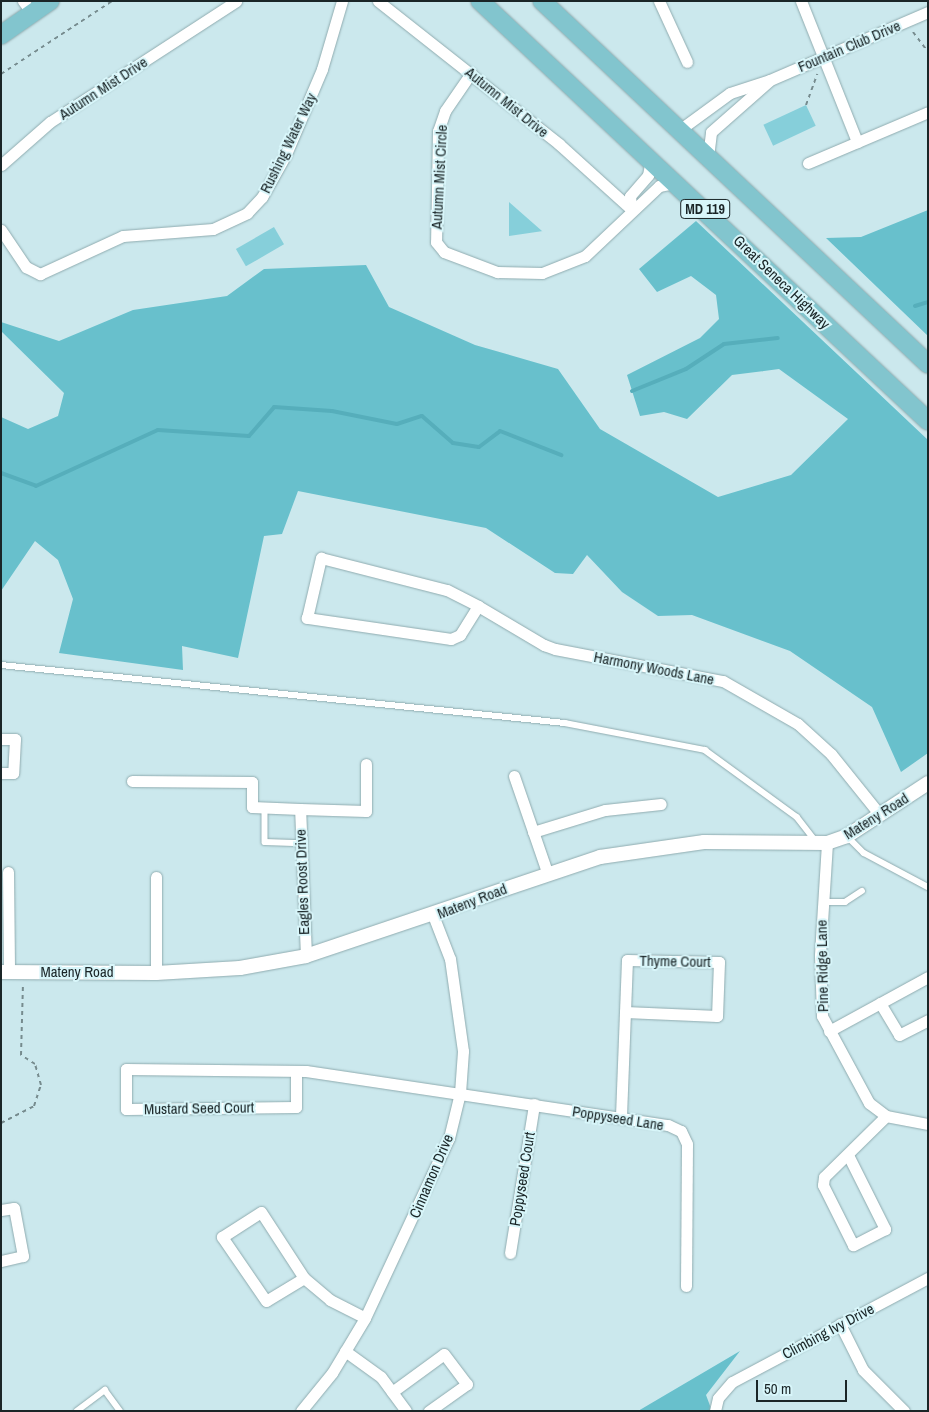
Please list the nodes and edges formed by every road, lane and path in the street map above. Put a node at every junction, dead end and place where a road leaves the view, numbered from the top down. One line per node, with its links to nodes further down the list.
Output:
1 (50, 1): 10 (main road)
2 (112, 1): 18 (path)
3 (236, 1): 27 (street, Autumn Mist Drive)
4 (342, 1): 30 (street, Rushing Water Way)
5 (378, 1): 17 (street, Autumn Mist Drive)
6 (480, 1): 25 (main road, Great Seneca Highway / MD 119)
7 (542, 1): 22 (main road, MD 119)
8 (659, 1): 16 (street)
9 (801, 1): 15 (street)
10 (28, 7): 13 (main road)
11 (928, 12): 12 (street, Fountain Club Drive)
12 (907, 21): 14 (path); 15 (street, Fountain Club Drive)
13 (1, 36)
14 (928, 52)
15 (822, 57): 19 (street, Fountain Club Drive); 20 (path); 23 (street)
16 (687, 62)
17 (471, 73): 29 (street, Autumn Mist Drive); 29 (street, Autumn Mist Circle)
18 (1, 74)
19 (770, 80): 22 (street, Fountain Club Drive); 24 (street, Fountain Club Drive)
20 (806, 105)
21 (928, 112): 23 (street)
22 (678, 131): 24 (main road, MD 119)
23 (857, 142): 26 (street)
24 (708, 157): 31 (main road, MD 119)
25 (652, 159): 28 (main road, Great Seneca Highway / MD 119); 29 (street, Autumn Mist Circle)
26 (808, 163)
27 (1, 165)
28 (681, 186): 29 (street, Autumn Mist Circle); 32 (main road, Great Seneca Highway / MD 119)
29 (631, 209)
30 (1, 230)
31 (928, 364)
32 (928, 421)
33 (478, 606): 33 (street, Harmony Woods Lane); 44 (street, Harmony Woods Lane)
34 (1, 665): 48 (lane)
35 (1, 739): 37 (street)
36 (366, 764): 43 (street, Eagles Roost Drive)
37 (1, 773)
38 (514, 776): 45 (street)
39 (132, 781): 42 (street)
40 (928, 783): 44 (street, Mateny Road)
41 (661, 804): 45 (street)
42 (265, 808): 43 (street, Eagles Roost Drive); 47 (lane)
43 (300, 809): 47 (street, Eagles Roost Drive)
44 (880, 815): 46 (street, Mateny Road)
45 (533, 832): 50 (street)
46 (846, 836): 48 (street, Mateny Road); 52 (lane)
47 (301, 843): 57 (street, Eagles Roost Drive)
48 (823, 844): 50 (street, Mateny Road); 54 (street, Pine Ridge Lane)
49 (8, 872): 56 (street)
50 (547, 872): 55 (street, Mateny Road)
51 (156, 877): 60 (street)
52 (928, 888)
53 (862, 891): 54 (lane)
54 (822, 902): 65 (street, Pine Ridge Lane)
55 (433, 915): 57 (street, Mateny Road); 67 (street, Cinnamon Drive)
56 (5, 928): 58 (street)
57 (306, 956): 60 (street, Mateny Road)
58 (5, 972): 59 (street, Mateny Road)
59 (23, 972): 60 (street, Mateny Road); 71 (path)
60 (156, 973)
61 (928, 977): 62 (street)
62 (880, 1003): 64 (street); 65 (street)
63 (625, 1012): 63 (street, Thyme Court); 69 (street, Thyme Court)
64 (928, 1020)
65 (829, 1031): 70 (street, Pine Ridge Lane)
66 (296, 1071): 66 (street, Mustard Seed Court); 67 (street, Mustard Seed Court)
67 (460, 1093): 68 (street, Poppyseed Lane); 80 (street, Cinnamon Drive)
68 (534, 1104): 69 (street, Poppyseed Lane); 75 (street, Poppyseed Court)
69 (621, 1116): 79 (street, Poppyseed Lane)
70 (886, 1116): 72 (street, Pine Ridge Lane); 73 (street)
71 (1, 1122)
72 (928, 1124)
73 (848, 1155): 73 (street)
74 (1, 1210): 76 (street)
75 (510, 1253)
76 (1, 1261)
77 (304, 1278): 77 (street); 80 (street)
78 (928, 1278): 81 (street, Climbing Ivy Drive)
79 (686, 1286)
80 (364, 1318): 82 (street, Cinnamon Drive)
81 (840, 1324): 89 (street, Climbing Ivy Drive); 90 (street)
82 (345, 1351): 83 (street); 86 (street, Cinnamon Drive)
83 (392, 1392): 87 (street); 88 (street)
84 (77, 1411): 85 (lane)
85 (120, 1411)
86 (301, 1411)
87 (406, 1411)
88 (430, 1411)
89 (716, 1411)
90 (904, 1411)

